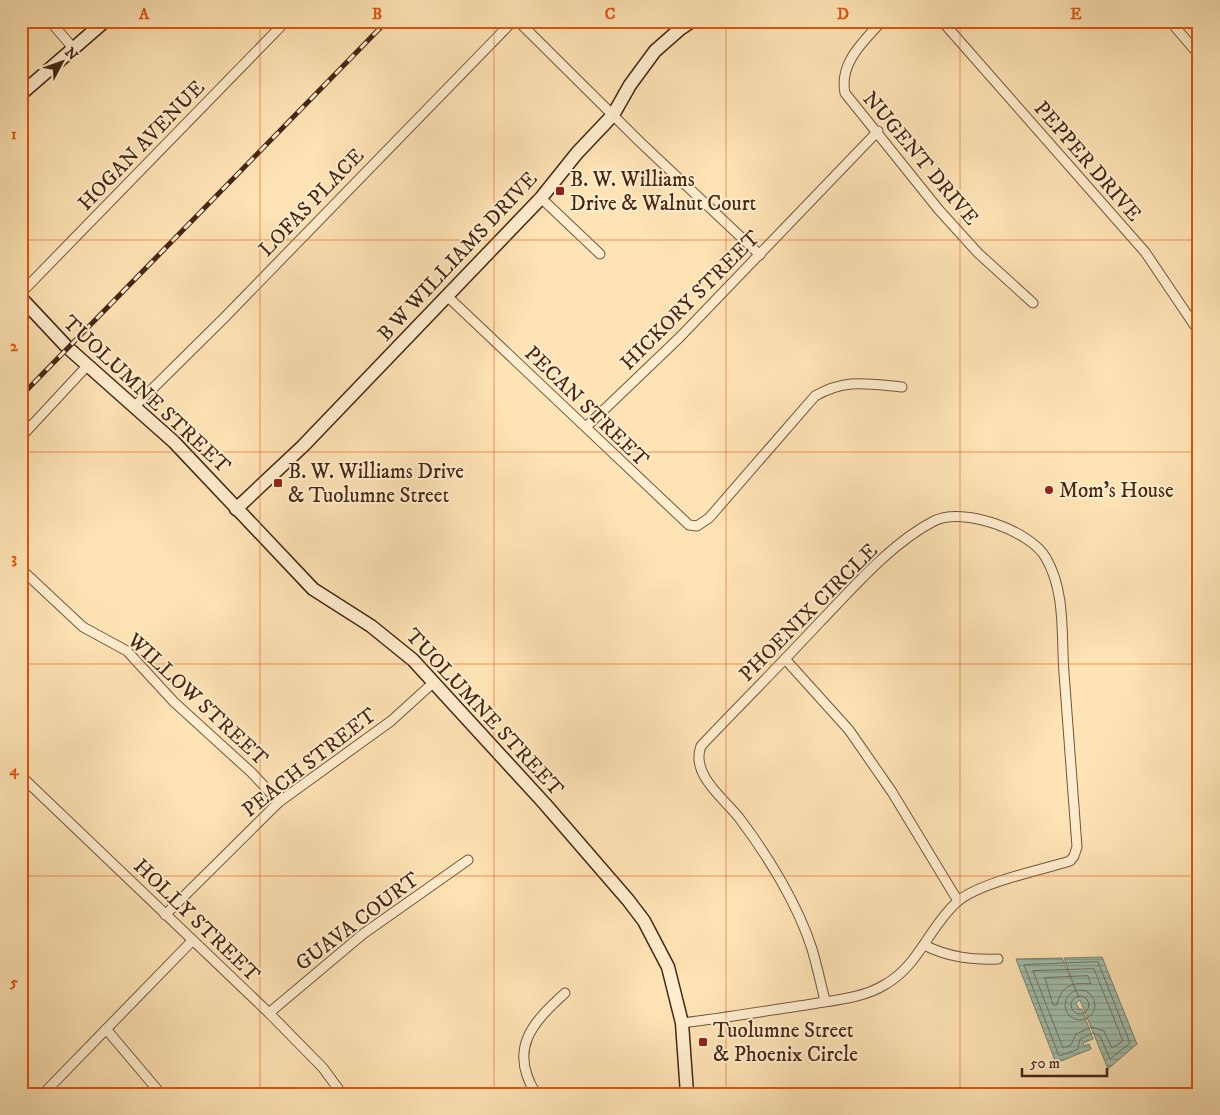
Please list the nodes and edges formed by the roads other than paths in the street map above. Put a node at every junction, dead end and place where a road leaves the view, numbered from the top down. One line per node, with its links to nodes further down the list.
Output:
1 (50, 21): 10 (street)
2 (105, 21): 10 (main road)
3 (286, 21): 18 (street, HOGAN AVENUE)
4 (513, 21): 25 (street, LOFAS PLACE)
5 (518, 21): 13 (street)
6 (692, 21): 13 (main road, B W WILLIAMS DRIVE)
7 (882, 21): 14 (street, NUGENT DRIVE)
8 (942, 21): 22 (street, PEPPER DRIVE)
9 (1170, 21): 11 (street)
10 (73, 48): 12 (main road)
11 (1199, 55)
12 (21, 94)
13 (613, 115): 15 (main road, B W WILLIAMS DRIVE); 17 (street)
14 (878, 132): 17 (street, HICKORY STREET); 21 (street, NUGENT DRIVE)
15 (542, 198): 16 (street); 19 (main road, B W WILLIAMS DRIVE)
16 (600, 254)
17 (760, 255): 26 (street, HICKORY STREET)
18 (21, 293)
19 (447, 296): 26 (street, PECAN STREET); 28 (main road, B W WILLIAMS DRIVE)
20 (21, 298): 23 (main road, TUOLUMNE STREET)
21 (1033, 304)
22 (1199, 332)
23 (87, 366): 25 (main road, TUOLUMNE STREET); 27 (street)
24 (902, 387): 26 (street, PECAN STREET)
25 (134, 407): 28 (main road, TUOLUMNE STREET)
26 (586, 427)
27 (21, 437)
28 (236, 509): 31 (main road, TUOLUMNE STREET)
29 (21, 568): 33 (street, WILLOW STREET)
30 (785, 659): 35 (street); 35 (street, PHOENIX CIRCLE); 41 (street, PHOENIX CIRCLE)
31 (434, 682): 33 (street, PEACH STREET); 43 (main road, TUOLUMNE STREET)
32 (21, 776): 36 (street, HOLLY STREET)
33 (279, 802): 36 (street, PEACH STREET)
34 (468, 860): 42 (street, GUAVA COURT)
35 (958, 901): 38 (street, PHOENIX CIRCLE)
36 (165, 915): 37 (street, HOLLY STREET)
37 (192, 940): 42 (street, HOLLY STREET); 44 (street)
38 (924, 945): 39 (street); 41 (street, PHOENIX CIRCLE)
39 (998, 958)
40 (565, 993): 48 (street)
41 (825, 1002): 43 (street, PHOENIX CIRCLE)
42 (268, 1012): 47 (street, HOLLY STREET)
43 (682, 1023): 49 (main road, TUOLUMNE STREET)
44 (106, 1029): 45 (street); 46 (street)
45 (43, 1094)
46 (161, 1094)
47 (342, 1094)
48 (536, 1094)
49 (687, 1094)

